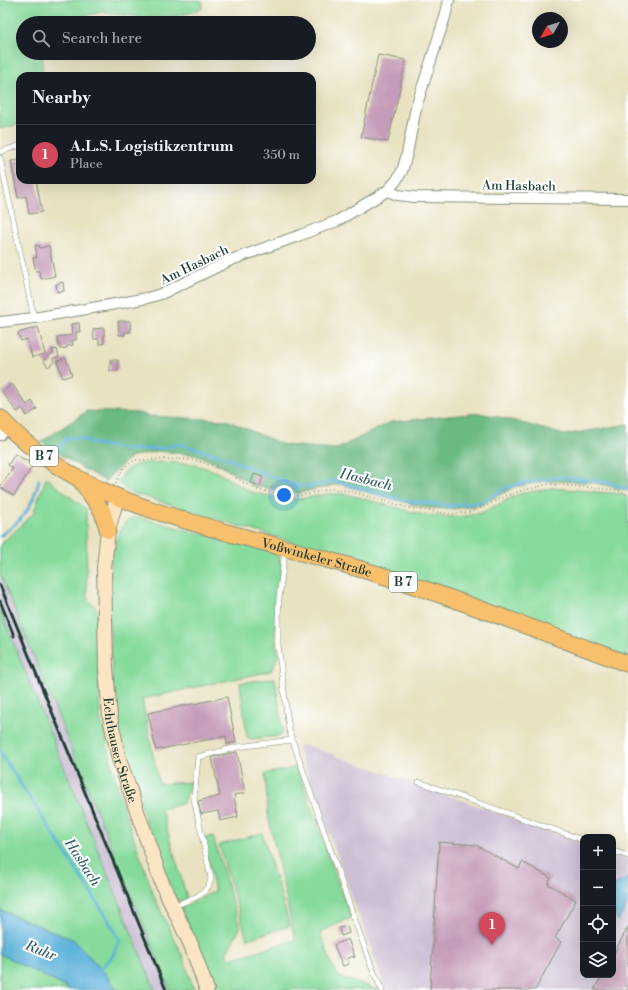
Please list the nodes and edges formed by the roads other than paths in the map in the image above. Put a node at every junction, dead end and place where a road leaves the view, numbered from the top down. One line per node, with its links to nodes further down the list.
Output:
1 (449, 0): 5 (street, Am Hasbach)
2 (16, 147): 3 (lane)
3 (0, 152)
4 (0, 158): 7 (lane)
5 (387, 191): 6 (street, Am Hasbach); 7 (street, Am Hasbach)
6 (628, 199)
7 (34, 318): 8 (street, Am Hasbach)
8 (0, 322)
9 (3, 427): 10 (main road, B 7)
10 (81, 481): 11 (main road, B 7); 12 (main road)
11 (117, 490): 12 (main road, Echthauser Straße); 13 (main road, Voßwinkeler Straße / B 7)
12 (108, 530): 20 (main road, Echthauser Straße)
13 (286, 548): 14 (main road, Voßwinkeler Straße / B 7); 15 (lane)
14 (628, 664)
15 (292, 740): 20 (lane); 22 (lane)
16 (419, 782): 17 (lane)
17 (580, 839)
18 (616, 852): 19 (lane)
19 (628, 856)
20 (172, 907): 21 (main road, Echthauser Straße)
21 (207, 990)
22 (382, 990)

